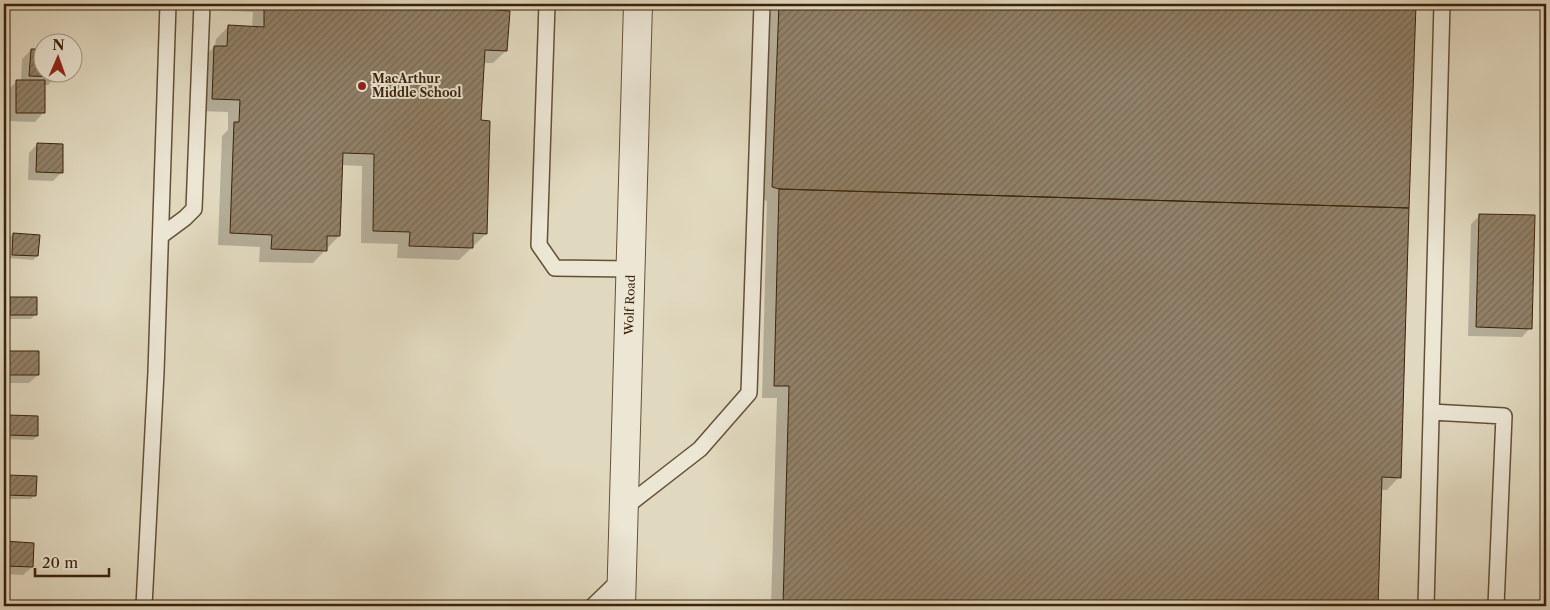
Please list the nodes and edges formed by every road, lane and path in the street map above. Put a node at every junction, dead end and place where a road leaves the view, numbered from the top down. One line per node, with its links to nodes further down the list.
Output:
1 (168, 4): 7 (lane)
2 (202, 4): 7 (lane)
3 (547, 4): 8 (lane)
4 (638, 4): 8 (street, Wolf Road)
5 (762, 4): 10 (lane)
6 (1442, 4): 9 (lane)
7 (162, 235): 12 (lane)
8 (631, 269): 10 (street, Wolf Road)
9 (1431, 412): 15 (lane); 16 (lane)
10 (624, 508): 11 (street, Wolf Road)
11 (622, 578): 13 (lane); 14 (street, Wolf Road)
12 (144, 606)
13 (594, 606)
14 (621, 606)
15 (1426, 606)
16 (1496, 606)

